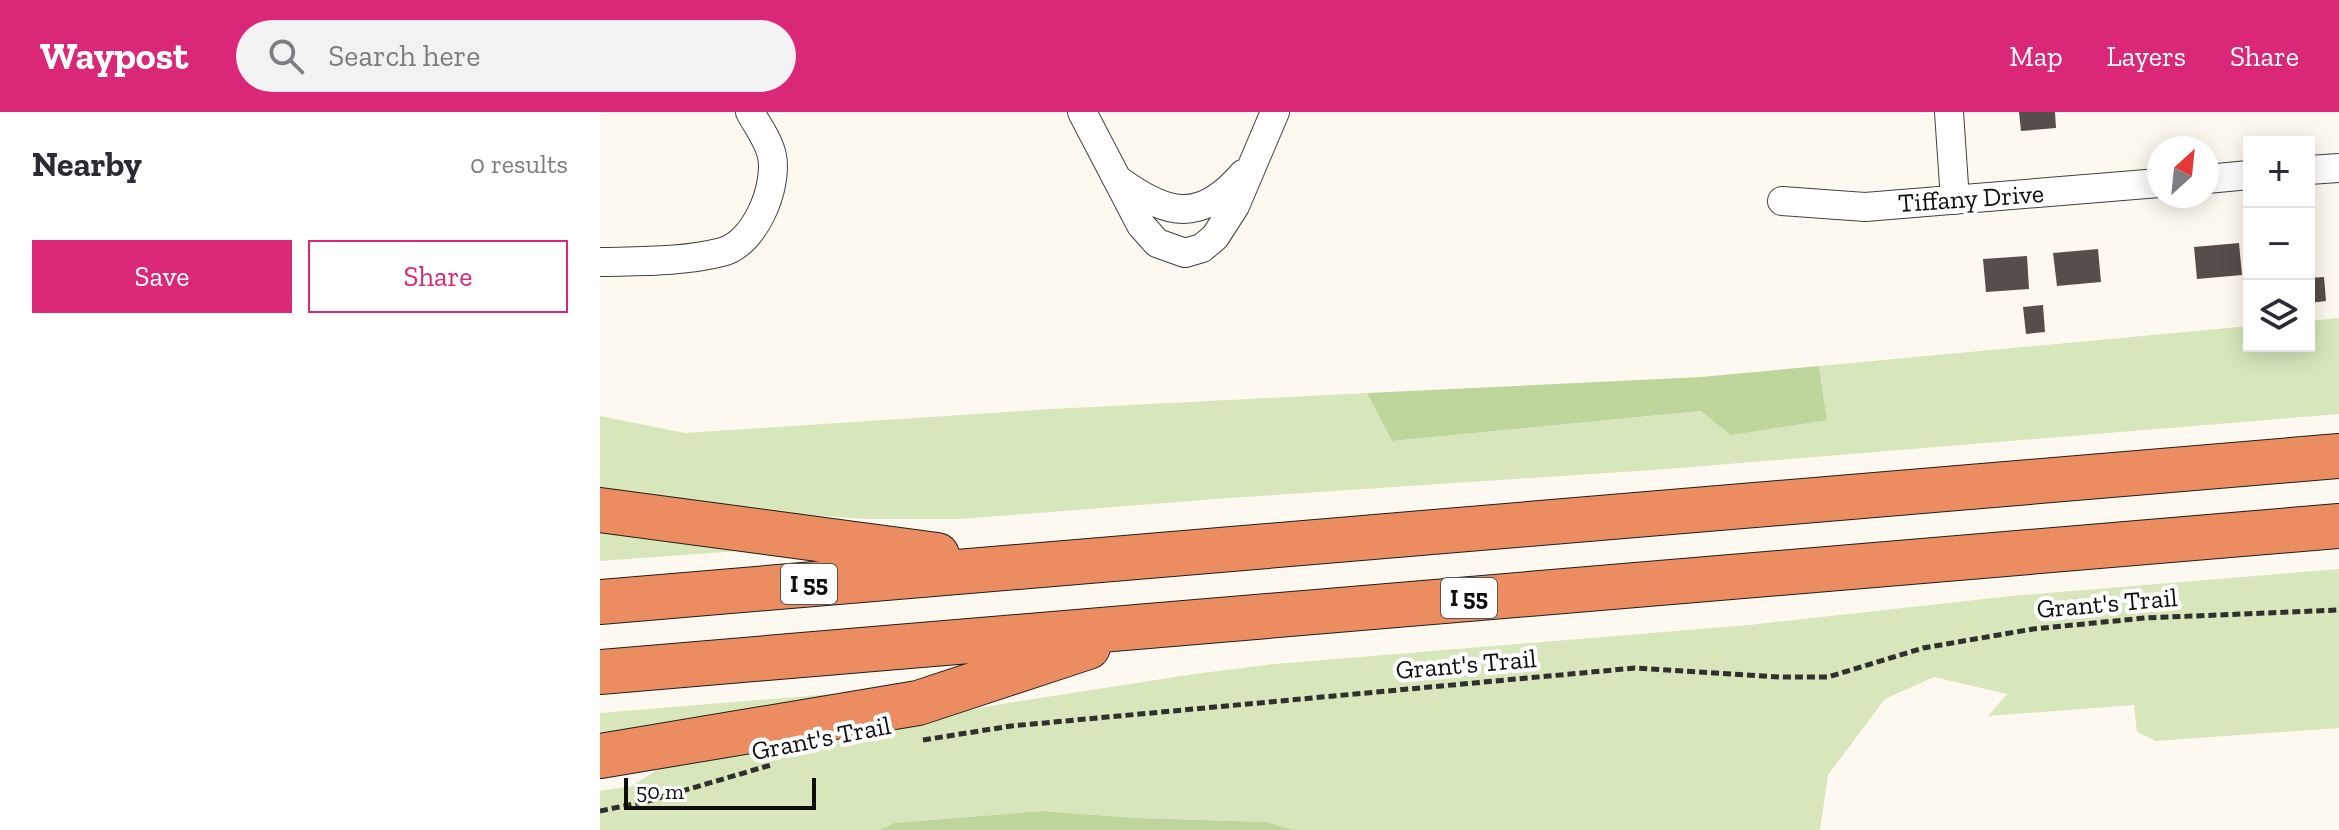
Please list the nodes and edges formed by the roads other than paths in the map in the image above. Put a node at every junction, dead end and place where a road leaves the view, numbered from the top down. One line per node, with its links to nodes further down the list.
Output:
1 (750, 112): 14 (street)
2 (1082, 112): 9 (street)
3 (1275, 112): 5 (street)
4 (1949, 112): 12 (street)
5 (1254, 161): 9 (street); 9 (street)
6 (2339, 168): 7 (street)
7 (2315, 170)
8 (2243, 176): 10 (street)
9 (1116, 178)
10 (2219, 178)
11 (2147, 184): 12 (street, Tiffany Drive)
12 (1955, 200): 13 (street, Tiffany Drive)
13 (1782, 201)
14 (600, 262)
15 (2339, 456): 18 (highway, I 55)
16 (600, 510): 18 (highway)
17 (2339, 526): 20 (highway, I 55)
18 (1018, 567): 19 (highway, I 55)
19 (600, 602)
20 (1161, 623): 21 (highway, I 55); 22 (highway)
21 (600, 672)
22 (600, 756)

